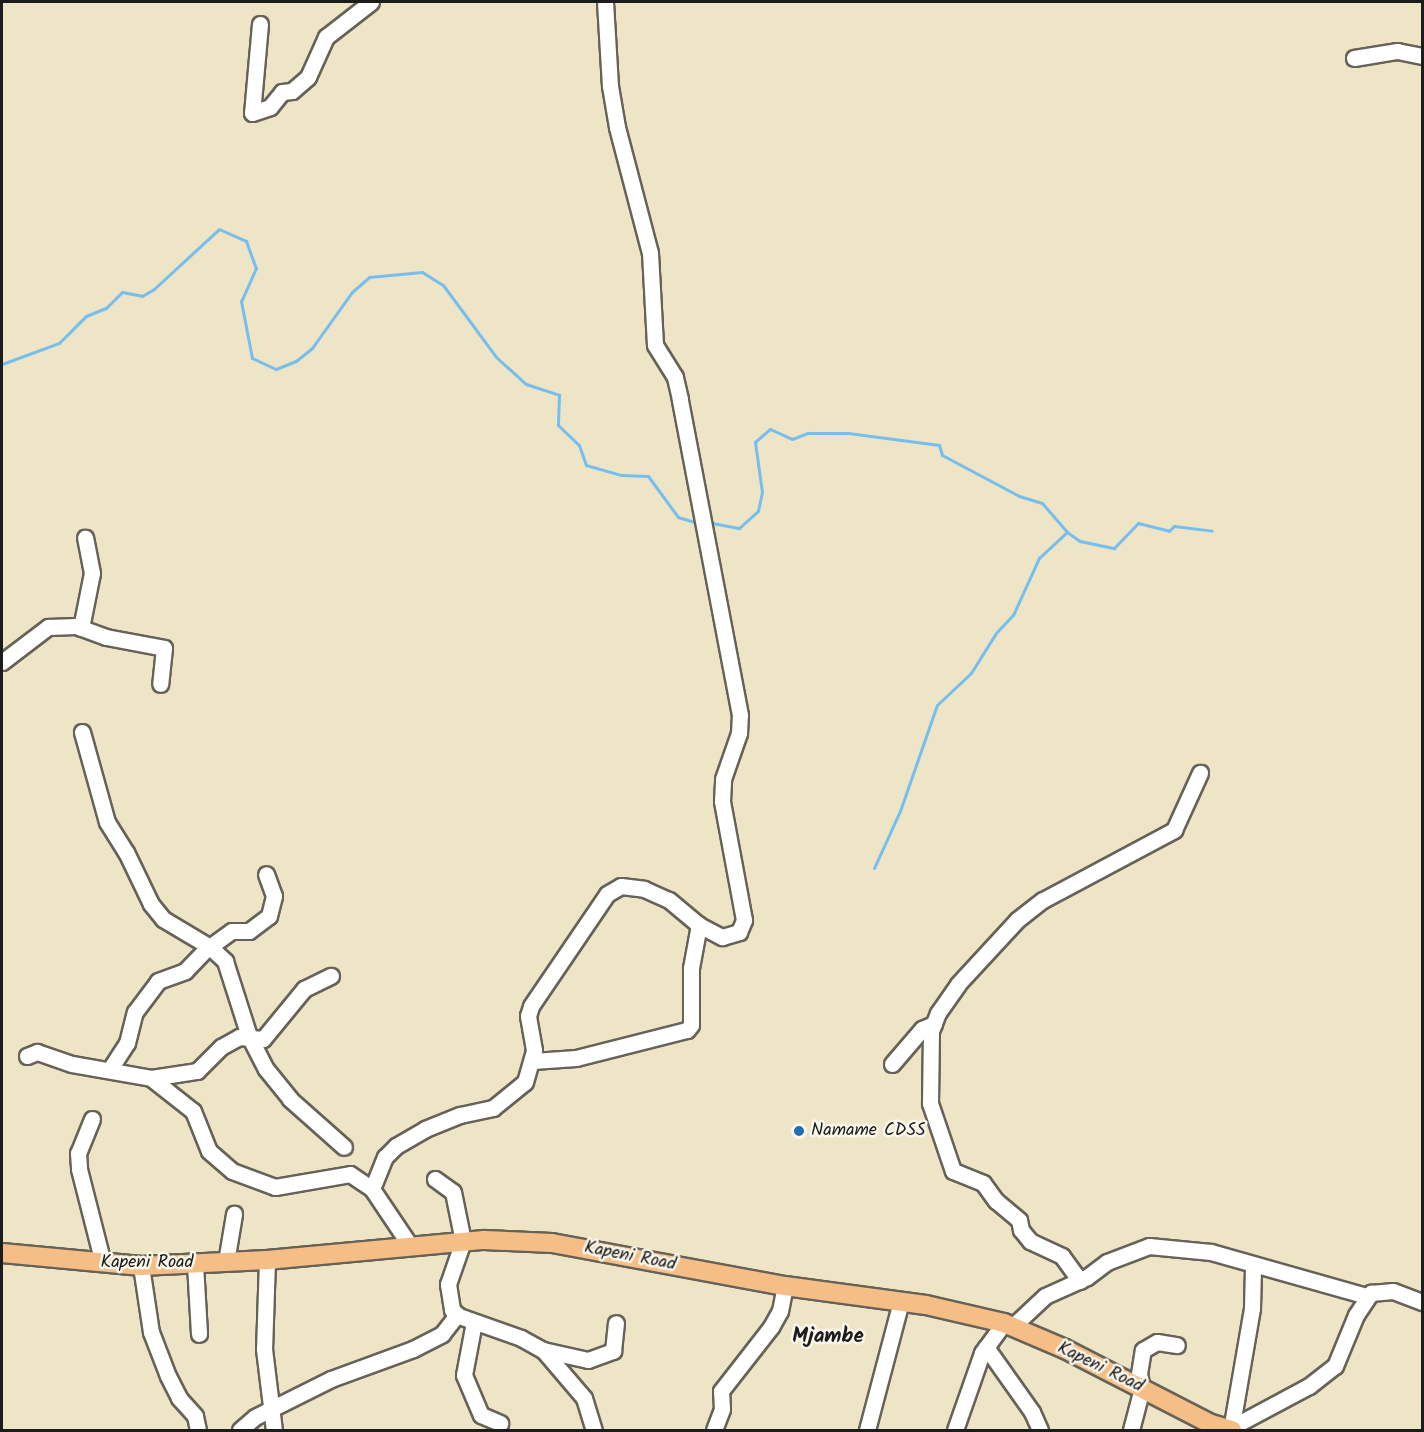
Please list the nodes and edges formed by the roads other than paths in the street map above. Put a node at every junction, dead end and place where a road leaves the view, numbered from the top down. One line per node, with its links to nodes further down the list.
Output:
1 (371, 2): 3 (street)
2 (605, 2): 13 (street)
3 (260, 24)
4 (1422, 56): 5 (street)
5 (1354, 58)
6 (85, 538): 7 (street)
7 (81, 628): 8 (street); 9 (street)
8 (2, 662)
9 (160, 684)
10 (82, 732): 14 (street)
11 (1200, 773): 16 (street)
12 (266, 873): 14 (street)
13 (699, 925): 19 (street); 19 (street)
14 (210, 946): 17 (street); 21 (street)
15 (331, 976): 17 (street)
16 (934, 1024): 20 (street); 37 (street)
17 (249, 1036): 22 (street); 24 (street)
18 (27, 1056): 21 (street)
19 (533, 1061): 26 (street)
20 (892, 1064)
21 (110, 1069): 22 (street)
22 (151, 1078): 26 (street)
23 (92, 1119): 33 (street)
24 (344, 1147)
25 (435, 1179): 28 (street)
26 (372, 1189): 29 (street)
27 (234, 1214): 32 (street)
28 (463, 1241): 29 (main road, Kapeni Road); 38 (main road, Kapeni Road); 42 (street)
29 (411, 1247): 31 (main road, Kapeni Road)
30 (2, 1253): 33 (main road, Kapeni Road)
31 (267, 1260): 32 (main road, Kapeni Road); 51 (street)
32 (226, 1262): 34 (main road, Kapeni Road)
33 (103, 1263): 35 (main road, Kapeni Road)
34 (195, 1264): 35 (main road, Kapeni Road); 46 (street)
35 (141, 1266): 56 (street)
36 (1253, 1266): 37 (street); 39 (street); 54 (street)
37 (1080, 1281): 45 (street)
38 (785, 1286): 40 (main road, Kapeni Road); 60 (street)
39 (1367, 1296): 41 (street); 54 (street)
40 (901, 1301): 45 (main road, Kapeni Road); 61 (street)
41 (1422, 1302)
42 (457, 1315): 43 (street); 51 (street)
43 (474, 1322): 49 (street); 52 (street)
44 (616, 1323): 49 (street)
45 (1008, 1325): 48 (street); 50 (main road, Kapeni Road)
46 (199, 1334)
47 (1178, 1345): 50 (street)
48 (986, 1347): 55 (street); 62 (street)
49 (543, 1350): 59 (street)
50 (1142, 1388): 53 (main road, Kapeni Road); 63 (street)
51 (270, 1411): 57 (street); 58 (street)
52 (500, 1422)
53 (1210, 1427): 54 (main road, Kapeni Road)
54 (1232, 1429)
55 (1043, 1430)
56 (198, 1431)
57 (240, 1431)
58 (274, 1431)
59 (594, 1431)
60 (714, 1431)
61 (867, 1431)
62 (955, 1431)
63 (1131, 1431)

